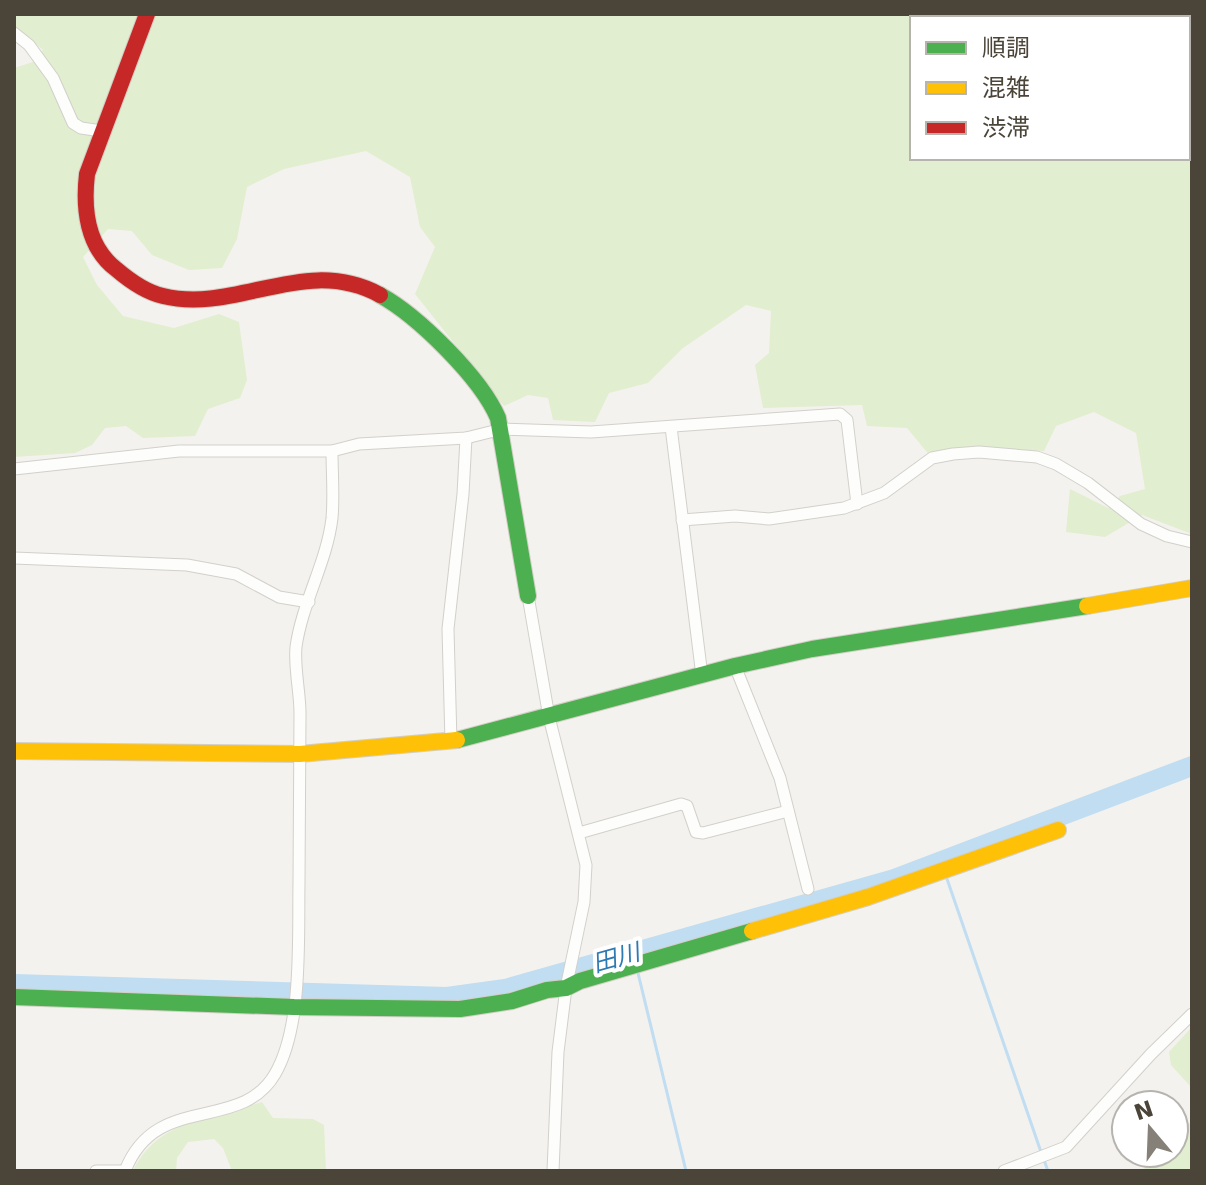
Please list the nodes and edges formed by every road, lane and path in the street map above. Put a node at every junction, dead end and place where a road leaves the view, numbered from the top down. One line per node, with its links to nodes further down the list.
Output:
1 (147, 14): 3 (street)
2 (14, 33): 3 (street)
3 (102, 131): 5 (street)
4 (671, 427): 5 (street); 9 (street); 10 (street)
5 (502, 429): 6 (street); 14 (street)
6 (466, 438): 7 (street); 19 (street)
7 (332, 451): 8 (street); 15 (street)
8 (14, 469)
9 (857, 504): 10 (street); 11 (street)
10 (682, 520): 17 (street)
11 (1192, 542)
12 (14, 558): 15 (street)
13 (1192, 588): 16 (street)
14 (528, 596): 18 (street)
15 (309, 602): 21 (street)
16 (735, 666): 17 (street); 22 (street)
17 (702, 676): 18 (street)
18 (549, 717): 19 (street); 24 (street)
19 (451, 742): 21 (street)
20 (14, 751): 21 (street)
21 (300, 754): 28 (street)
22 (788, 811): 24 (street); 25 (street)
23 (1058, 830): 26 (street)
24 (579, 833): 26 (street)
25 (808, 889)
26 (567, 984): 28 (street); 32 (street)
27 (14, 997): 28 (street)
28 (294, 1004): 31 (street)
29 (1192, 1014): 33 (street)
30 (96, 1171): 31 (street)
31 (125, 1171)
32 (553, 1171)
33 (1004, 1171)

